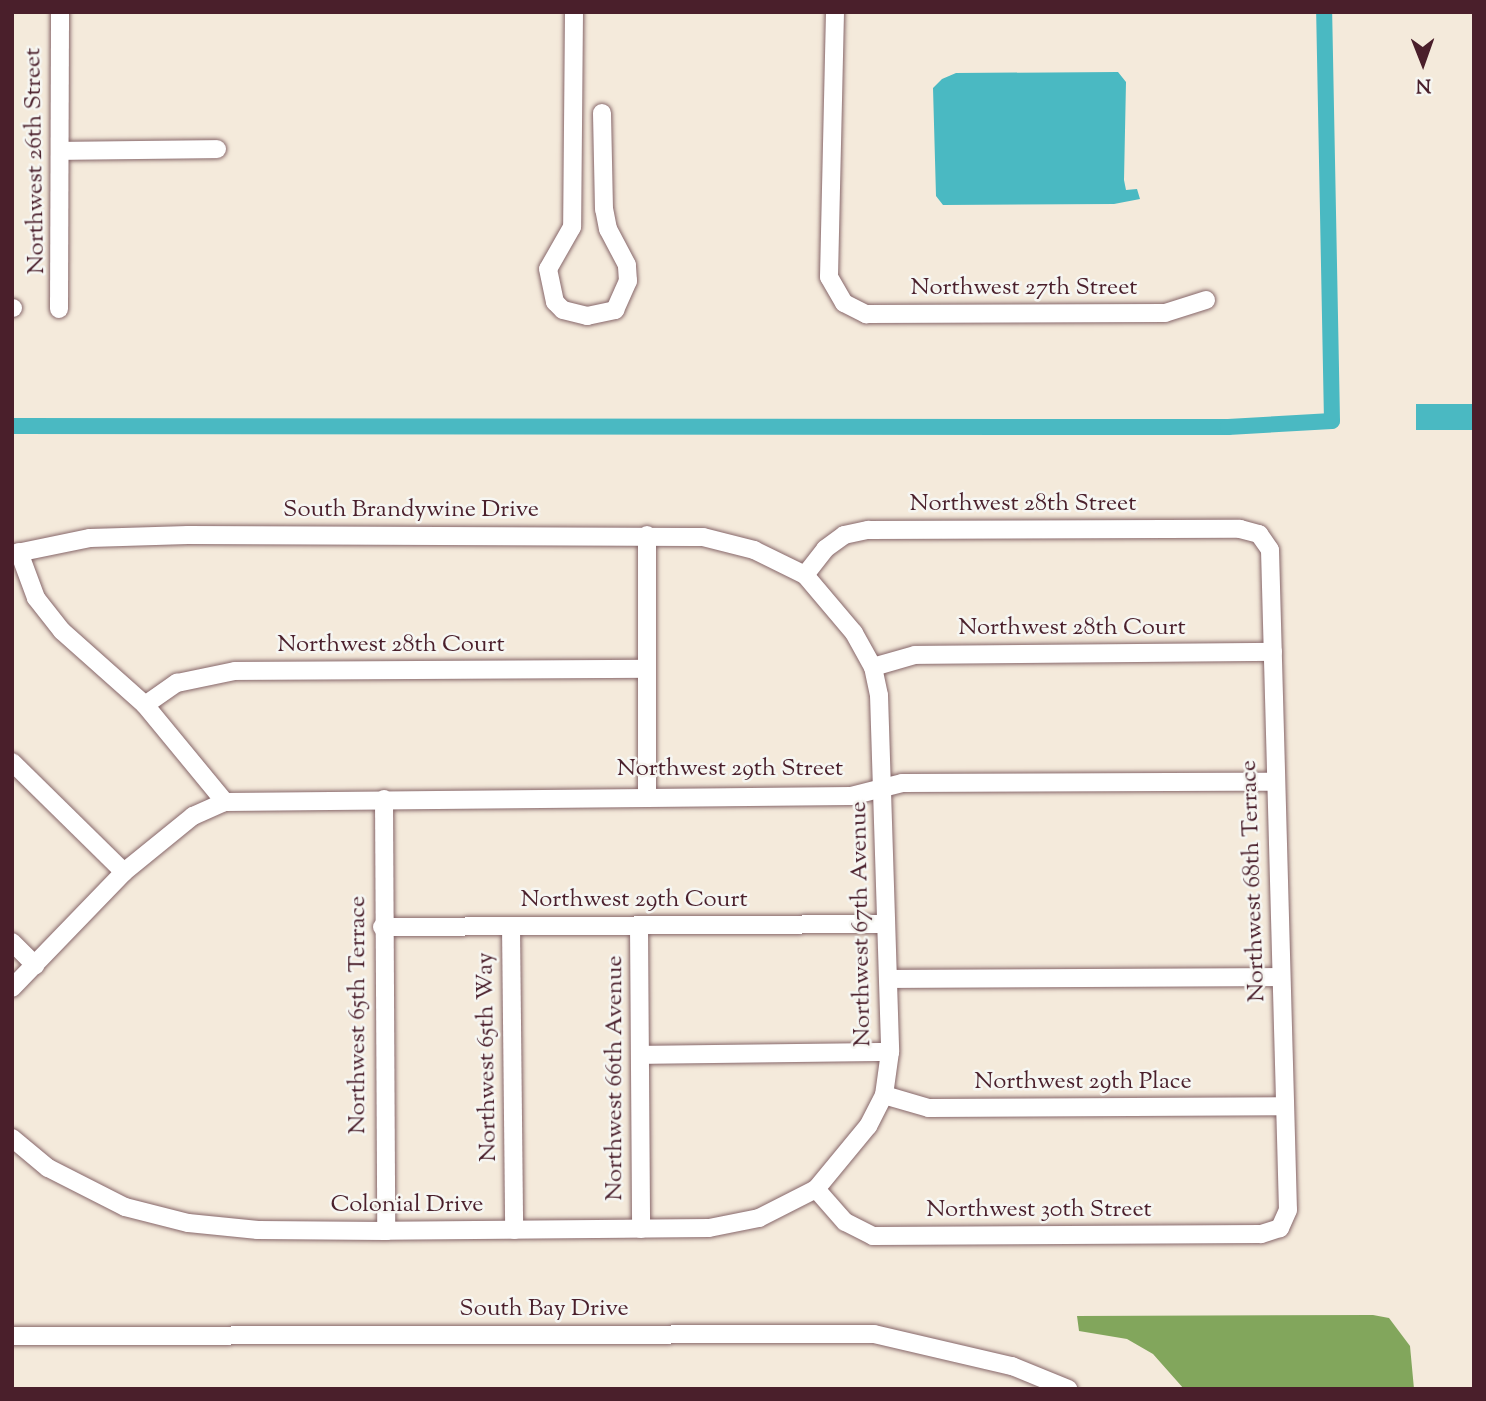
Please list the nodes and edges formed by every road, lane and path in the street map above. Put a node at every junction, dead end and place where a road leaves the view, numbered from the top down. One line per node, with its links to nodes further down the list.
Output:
1 (60, 12): 6 (street, Northwest 26th Street)
2 (574, 12): 4 (street)
3 (835, 12): 7 (street, Northwest 27th Street)
4 (602, 113)
5 (217, 149): 6 (street)
6 (61, 151): 8 (street, Northwest 26th Street)
7 (1206, 300)
8 (59, 309)
9 (1259, 534): 12 (street, Northwest 28th Street); 13 (street, Northwest 68th Terrace)
10 (647, 536): 11 (street, South Brandywine Drive); 12 (street, South Brandywine Drive); 15 (street)
11 (15, 553): 16 (street)
12 (805, 575): 14 (street, Northwest 67th Avenue)
13 (1273, 652): 14 (street, Northwest 28th Court); 18 (street, Northwest 68th Terrace)
14 (873, 667): 19 (street, Northwest 67th Avenue)
15 (646, 669): 16 (street, Northwest 28th Court); 20 (street)
16 (145, 705): 22 (street)
17 (12, 762): 23 (street)
18 (1275, 782): 19 (street, Northwest 29th Street); 30 (street, Northwest 68th Terrace)
19 (883, 788): 20 (street, Northwest 29th Street); 24 (street, Northwest 67th Avenue)
20 (647, 794): 21 (street, Northwest 29th Street)
21 (384, 799): 22 (street, Northwest 29th Street); 27 (street, Northwest 65th Terrace)
22 (225, 802): 23 (street)
23 (124, 872): 29 (street)
24 (886, 924): 26 (street, Northwest 29th Court); 31 (street, Northwest 67th Avenue)
25 (511, 926): 26 (street, Northwest 29th Court); 27 (street, Northwest 29th Court); 40 (street, Northwest 65th Way)
26 (639, 926): 34 (street, Northwest 66th Avenue)
27 (382, 927): 42 (street, Northwest 65th Terrace)
28 (12, 942): 29 (street)
29 (35, 965): 32 (street)
30 (1281, 977): 31 (street); 36 (street, Northwest 68th Terrace)
31 (890, 979): 33 (street, Northwest 67th Avenue)
32 (12, 988)
33 (890, 1052): 34 (street); 35 (street, Northwest 67th Avenue)
34 (641, 1055): 41 (street, Northwest 66th Avenue)
35 (884, 1095): 36 (street, Northwest 29th Place); 38 (street, Northwest 67th Avenue)
36 (1284, 1106): 39 (street, Northwest 68th Terrace)
37 (12, 1138): 42 (street, Colonial Drive)
38 (816, 1189): 39 (street, Northwest 30th Street); 41 (street, Colonial Drive)
39 (1280, 1228)
40 (514, 1230): 41 (street, Colonial Drive); 42 (street, Colonial Drive)
41 (641, 1230)
42 (386, 1231)
43 (12, 1336): 44 (street, South Bay Drive)
44 (1068, 1389)

